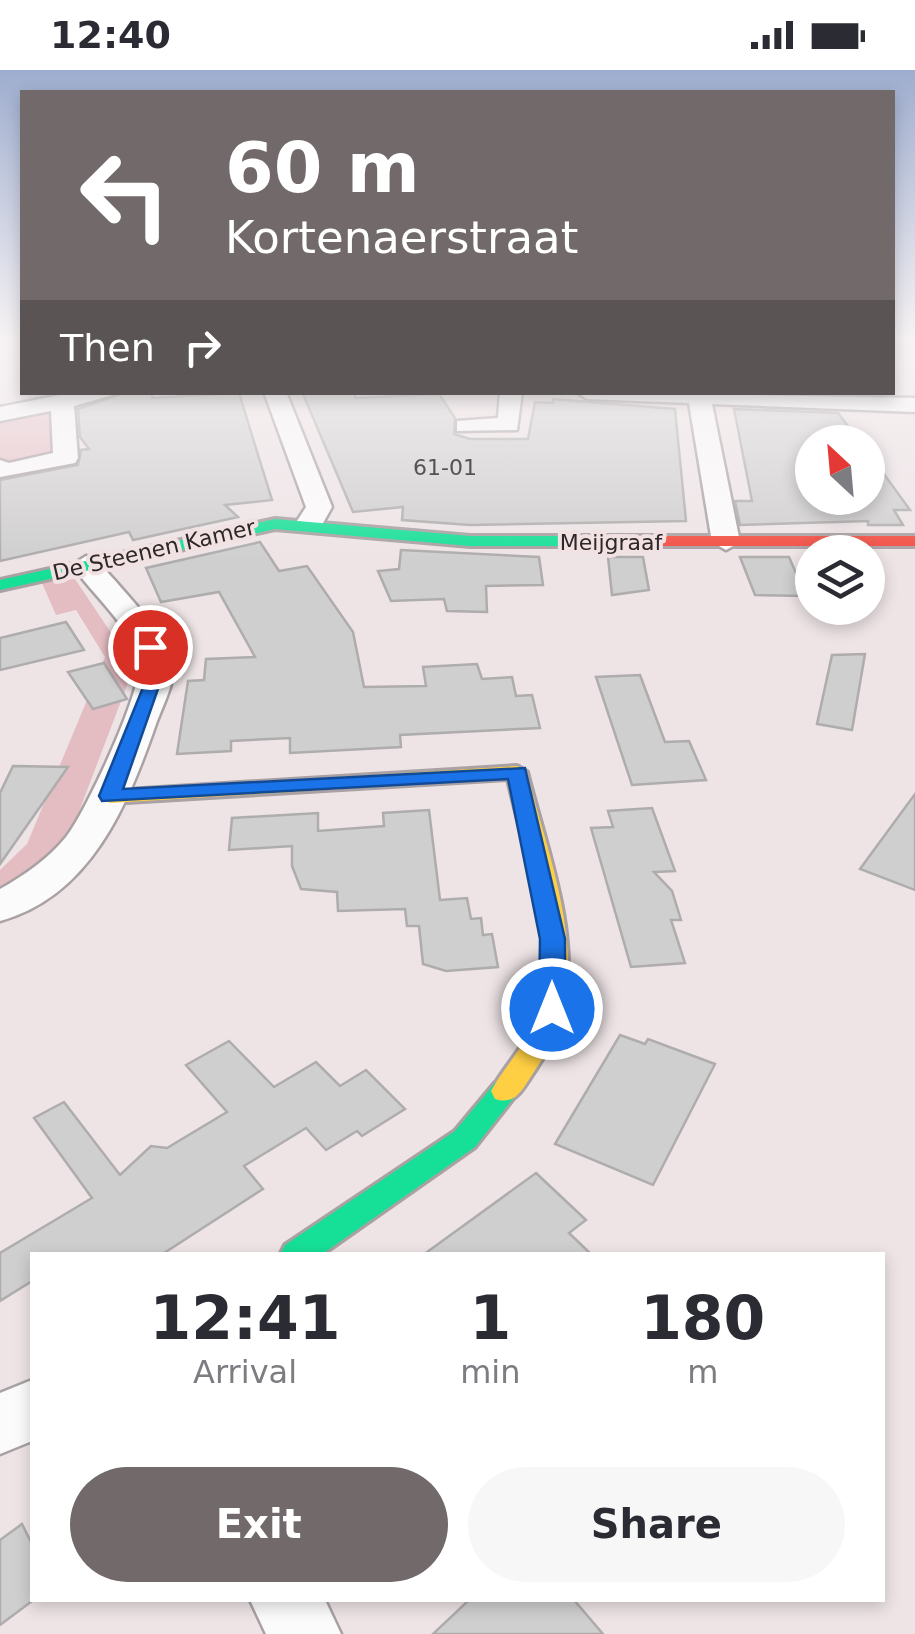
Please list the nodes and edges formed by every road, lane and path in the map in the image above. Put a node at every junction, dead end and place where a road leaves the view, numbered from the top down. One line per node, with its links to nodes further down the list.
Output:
1 (63, 414): 6 (street)
2 (283, 414): 7 (street)
3 (509, 414): 5 (street)
4 (702, 414): 9 (street)
5 (465, 426)
6 (0, 468)
7 (309, 524): 9 (street, Meijgraaf); 10 (street, De Steenen Kamer)
8 (915, 541): 9 (street, Meijgraaf)
9 (726, 542)
10 (86, 565): 11 (street, De Steenen Kamer); 12 (street)
11 (0, 585)
12 (110, 796): 13 (street); 14 (street)
13 (0, 907)
14 (300, 1252)
15 (30, 1411): 16 (street)
16 (0, 1424)
17 (285, 1602): 18 (street)
18 (306, 1634)

